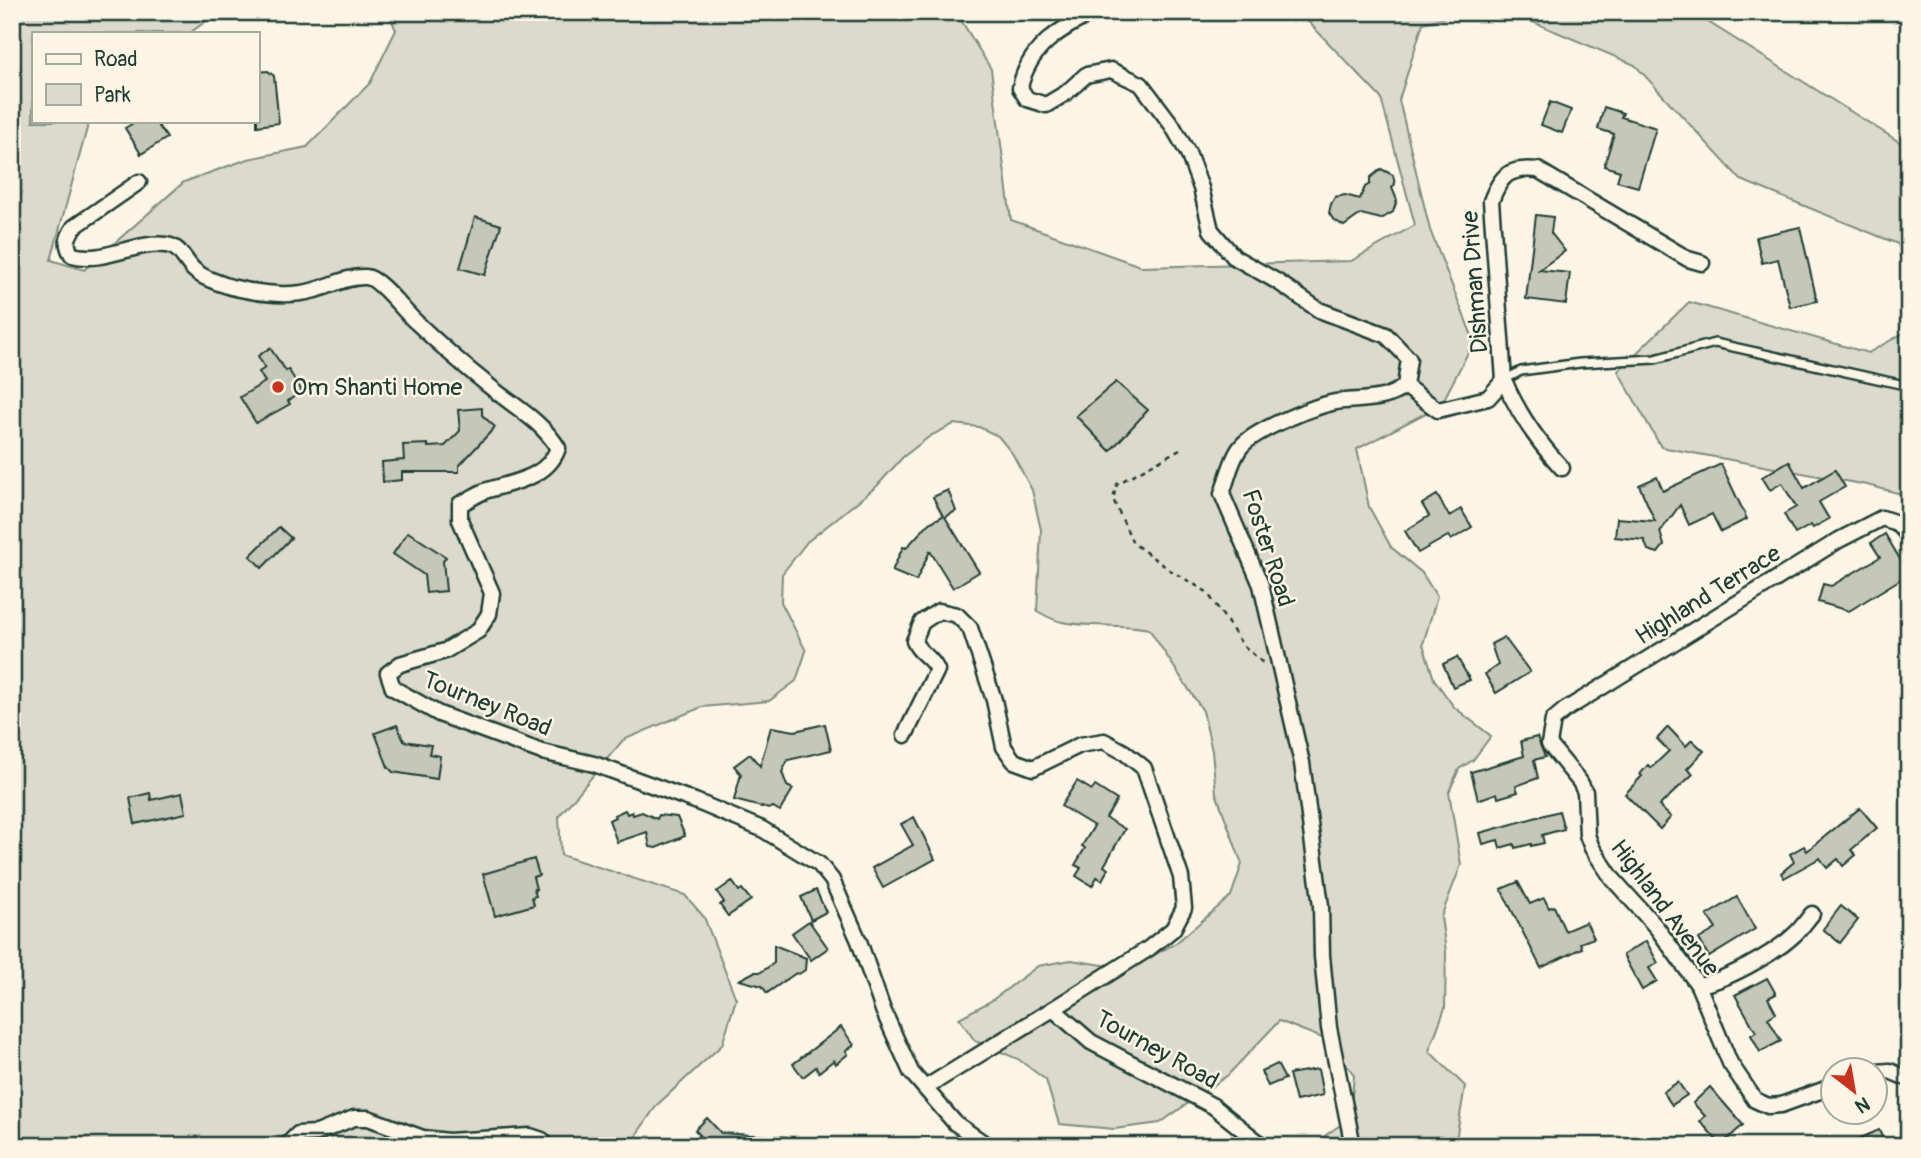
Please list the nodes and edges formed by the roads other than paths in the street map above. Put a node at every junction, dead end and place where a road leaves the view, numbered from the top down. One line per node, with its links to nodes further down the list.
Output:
1 (1095, 12): 5 (street)
2 (139, 182): 16 (street, Tourney Road)
3 (1702, 263): 4 (street, Dishman Drive)
4 (1504, 380): 5 (street); 6 (lane); 7 (street, Dishman Drive)
5 (1405, 386): 22 (street, Foster Road)
6 (1909, 386)
7 (1562, 468)
8 (1909, 536): 10 (street, Highland Terrace)
9 (905, 736): 13 (street)
10 (1549, 744): 12 (street, Highland Avenue)
11 (1812, 914): 12 (street)
12 (1698, 985): 17 (street, Highland Avenue)
13 (1053, 1009): 16 (street); 21 (street, Tourney Road)
14 (1890, 1071): 15 (street)
15 (1909, 1079)
16 (925, 1088): 20 (street)
17 (1820, 1091)
18 (286, 1146): 19 (street)
19 (546, 1146)
20 (988, 1146)
21 (1263, 1146)
22 (1353, 1146)

